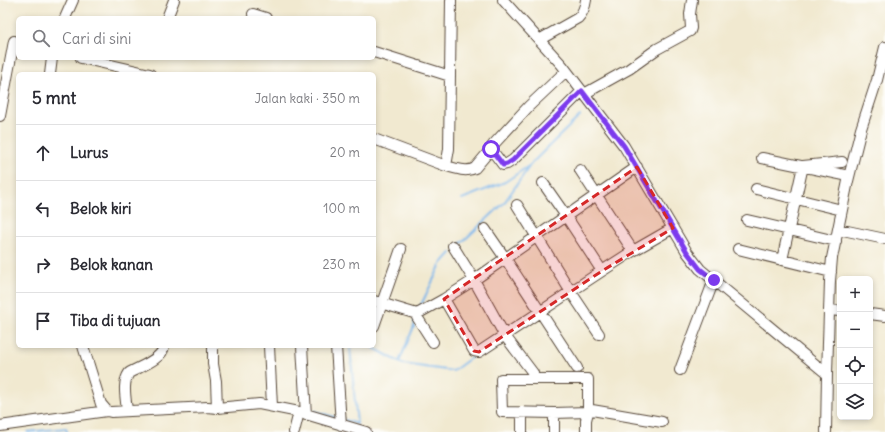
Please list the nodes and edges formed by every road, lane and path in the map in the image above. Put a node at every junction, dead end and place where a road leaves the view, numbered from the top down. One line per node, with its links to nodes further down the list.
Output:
1 (73, 0): 8 (street)
2 (174, 0): 9 (street)
3 (451, 0): 20 (street)
4 (503, 0): 11 (street)
5 (586, 0): 11 (street)
6 (692, 0): 22 (street)
7 (253, 14): 10 (street)
8 (66, 16)
9 (168, 16)
10 (260, 16)
11 (539, 40): 17 (street)
12 (14, 41): 23 (street)
13 (885, 47): 21 (street)
14 (376, 53): 20 (street)
15 (52, 60): 18 (street)
16 (90, 60): 19 (street)
17 (566, 71): 22 (street); 25 (street)
18 (50, 72)
19 (141, 72)
20 (450, 76): 28 (street)
21 (881, 81): 32 (street)
22 (583, 92): 25 (street); 30 (street)
23 (0, 116)
24 (376, 140): 28 (street)
25 (491, 149): 28 (street)
26 (762, 158): 29 (street)
27 (842, 162): 29 (street)
28 (446, 166)
29 (803, 166): 32 (street); 36 (street)
30 (637, 167): 35 (street); 41 (street)
31 (580, 170): 35 (street)
32 (849, 176): 38 (street)
33 (543, 183): 39 (street)
34 (756, 189): 36 (street)
35 (596, 195): 39 (street); 51 (street)
36 (796, 198): 38 (street); 44 (street)
37 (517, 205): 45 (street)
38 (842, 210): 43 (street)
39 (566, 216): 45 (street); 54 (street)
40 (747, 220): 44 (street)
41 (673, 228): 51 (street); 57 (street)
42 (485, 229): 52 (street)
43 (838, 229): 46 (street); 47 (street)
44 (789, 230): 47 (street); 53 (street)
45 (537, 236): 52 (street); 58 (street)
46 (885, 239)
47 (836, 241): 55 (street)
48 (454, 246): 56 (street)
49 (401, 249): 60 (street)
50 (738, 249): 53 (street)
51 (633, 251): 54 (street)
52 (505, 258): 56 (street); 63 (street)
53 (782, 260): 55 (street)
54 (602, 271): 58 (street)
55 (831, 272): 61 (street)
56 (474, 280): 59 (street); 69 (street)
57 (714, 280): 78 (street); 80 (street)
58 (571, 292): 63 (street); 68 (street)
59 (444, 299): 65 (street); 69 (street)
60 (378, 303): 64 (street); 65 (street)
61 (829, 310): 62 (street); 80 (street)
62 (837, 311)
63 (541, 312): 69 (street); 77 (street)
64 (376, 314)
65 (417, 314): 70 (street)
66 (873, 314): 67 (street)
67 (885, 316)
68 (599, 334)
69 (505, 336): 79 (street)
70 (433, 342)
71 (84, 348): 83 (street)
72 (164, 348): 84 (street)
73 (213, 348): 82 (street)
74 (269, 348): 81 (street)
75 (302, 348): 87 (street)
76 (336, 348): 90 (street)
77 (578, 368)
78 (680, 370)
79 (534, 373)
80 (827, 374): 97 (street)
81 (272, 406): 82 (street); 87 (street)
82 (216, 408): 84 (street)
83 (107, 411): 84 (street); 91 (street)
84 (127, 411)
85 (522, 412): 86 (street); 88 (street); 94 (street)
86 (588, 412): 88 (street); 89 (street); 96 (street)
87 (303, 413): 90 (street); 92 (street)
88 (554, 413): 95 (street)
89 (662, 422)
90 (340, 425): 93 (street)
91 (0, 426)
92 (294, 432)
93 (366, 432)
94 (522, 432)
95 (554, 432)
96 (586, 432)
97 (826, 432)

